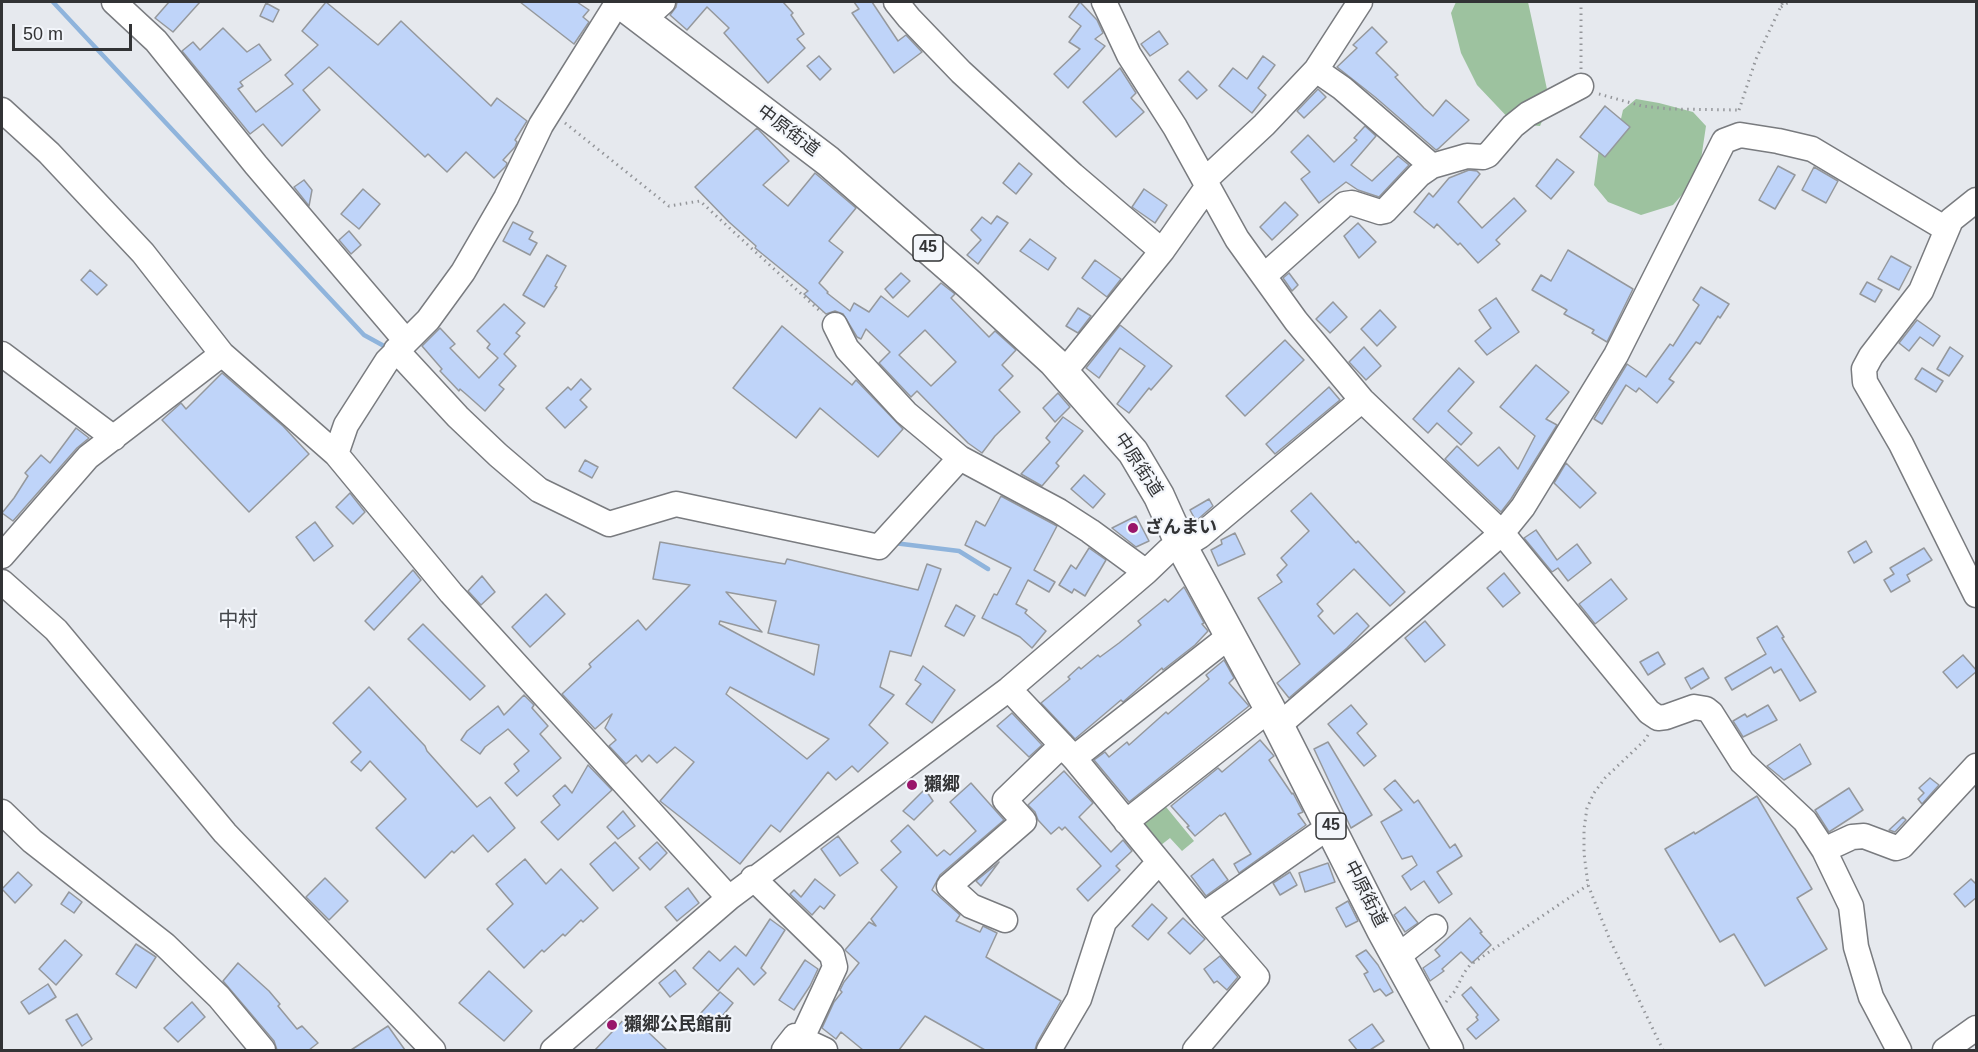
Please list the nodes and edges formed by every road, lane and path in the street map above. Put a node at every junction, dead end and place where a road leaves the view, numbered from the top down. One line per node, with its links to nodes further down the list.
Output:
1 (114, 2): 23 (street)
2 (619, 2): 10 (main road, 中原街道 / 45); 14 (street)
3 (896, 2): 20 (street)
4 (1104, 2): 16 (street)
5 (1360, 2): 11 (street)
6 (1581, 2): 12 (path)
7 (1783, 2): 9 (path)
8 (1789, 2): 9 (path)
9 (1780, 9): 12 (path)
10 (653, 11): 26 (main road, 中原街道 / 45)
11 (1316, 70): 15 (street); 16 (street)
12 (1581, 86): 15 (street)
13 (2, 110): 25 (street)
14 (550, 111): 22 (path); 23 (street)
15 (1432, 166): 21 (street)
16 (1206, 183): 20 (street); 21 (street)
17 (1977, 200): 18 (street)
18 (1949, 225): 19 (street); 31 (street); 36 (street)
19 (1977, 228)
20 (1162, 251): 26 (street)
21 (1264, 276): 27 (street)
22 (835, 325): 30 (street)
23 (401, 345): 29 (street); 30 (street)
24 (2, 354): 28 (street)
25 (222, 354): 28 (street); 29 (street)
26 (1062, 370): 32 (main road, 中原街道 / 45)
27 (1362, 400): 31 (street); 32 (street)
28 (114, 438): 33 (street)
29 (336, 454): 50 (street)
30 (960, 458): 34 (street)
31 (1502, 533): 39 (street); 40 (street)
32 (1182, 547): 34 (street); 37 (main road, 中原街道 / 45)
33 (2, 556)
34 (1146, 572): 38 (street)
35 (2, 582): 59 (street)
36 (1977, 595)
37 (1230, 635): 39 (main road, 中原街道 / 45); 41 (street)
38 (1009, 689): 41 (street); 48 (street)
39 (1274, 717): 44 (street); 45 (main road, 中原街道 / 45)
40 (1658, 718): 46 (street); 49 (path)
41 (1068, 751): 44 (street); 52 (street)
42 (1977, 766): 46 (street)
43 (2, 812): 58 (street)
44 (1126, 822): 47 (street)
45 (1330, 826): 51 (street); 54 (main road, 中原街道 / 45)
46 (1824, 850): 66 (street)
47 (1160, 862): 51 (street); 62 (street)
48 (753, 878): 50 (street); 57 (street)
49 (1588, 885): 55 (path); 65 (path)
50 (729, 898): 60 (street)
51 (1203, 915): 63 (street)
52 (1005, 920)
53 (1435, 927): 54 (street)
54 (1397, 957): 55 (main road, 中原街道 / 45)
55 (1427, 1014): 64 (main road, 中原街道 / 45)
56 (1977, 1028): 67 (street)
57 (793, 1044): 61 (street)
58 (263, 1050)
59 (433, 1050)
60 (553, 1050)
61 (825, 1050)
62 (1049, 1050)
63 (1195, 1050)
64 (1447, 1050)
65 (1663, 1050)
66 (1899, 1050)
67 (1945, 1050)

